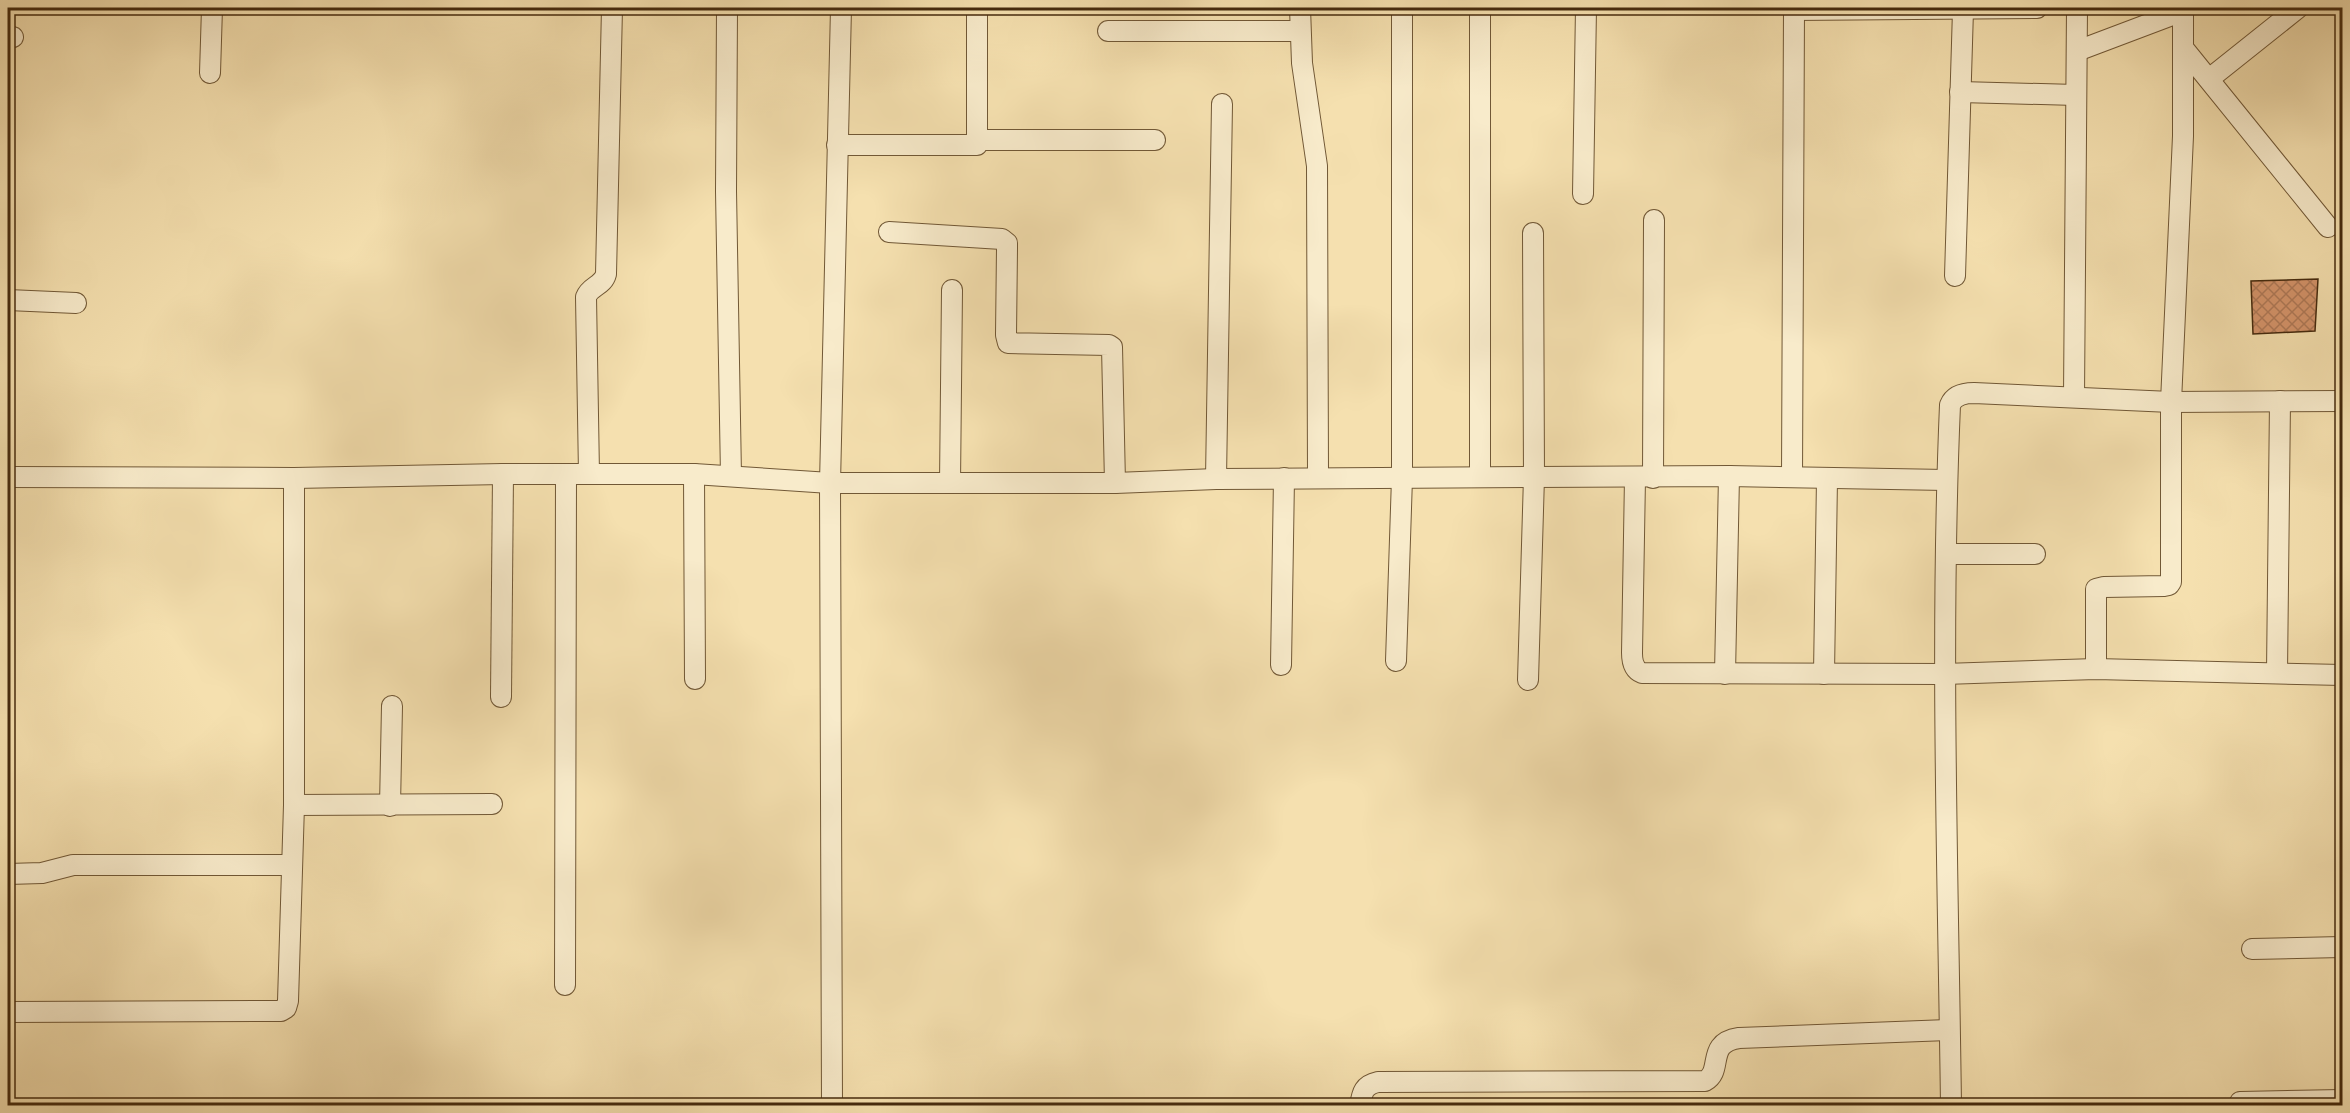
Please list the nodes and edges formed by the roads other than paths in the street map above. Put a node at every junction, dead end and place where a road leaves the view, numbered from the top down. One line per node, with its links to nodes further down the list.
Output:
1 (212, 8): 20 (street)
2 (612, 8): 43 (street)
3 (727, 8): 45 (street)
4 (840, 8): 27 (street)
5 (977, 8): 25 (street)
6 (1300, 8): 17 (street)
7 (1402, 8): 54 (street)
8 (1480, 8): 49 (street)
9 (1586, 8): 28 (street)
10 (2037, 8): 14 (street)
11 (2077, 8): 19 (street)
12 (2298, 8): 21 (street)
13 (1794, 9): 14 (street); 51 (street)
14 (1957, 9): 22 (street)
15 (2183, 9): 18 (street); 19 (street)
16 (1108, 31): 17 (street)
17 (1300, 31): 48 (street)
18 (2184, 49): 21 (street); 40 (street)
19 (2077, 51): 23 (street)
20 (210, 73)
21 (2209, 79): 30 (street)
22 (1960, 92): 23 (street); 33 (street)
23 (2076, 95): 37 (street)
24 (1222, 104): 56 (street)
25 (978, 140): 26 (street); 27 (street)
26 (1155, 140)
27 (837, 145): 59 (street)
28 (1583, 194)
29 (1654, 220): 55 (street)
30 (2328, 227)
31 (889, 232): 61 (street)
32 (1533, 233): 50 (street)
33 (1955, 276)
34 (952, 290): 60 (street)
35 (8, 300): 36 (street)
36 (76, 303)
37 (2074, 397): 40 (street); 58 (street)
38 (2280, 401): 39 (street); 40 (street); 70 (street)
39 (2343, 401)
40 (2170, 402): 66 (street)
41 (503, 474): 42 (street); 52 (street); 74 (street)
42 (566, 474): 43 (street); 83 (street)
43 (589, 474): 44 (street)
44 (694, 474): 45 (street); 72 (street)
45 (731, 476): 59 (street)
46 (1729, 476): 51 (street); 55 (street); 67 (street)
47 (8, 477): 52 (street)
48 (1318, 477): 53 (street); 54 (street)
49 (1480, 477): 50 (street); 54 (street)
50 (1534, 477): 55 (street); 73 (street)
51 (1792, 477): 57 (street)
52 (294, 478): 77 (street)
53 (1284, 478): 56 (street); 65 (street)
54 (1402, 478): 64 (street)
55 (1644, 478): 67 (street)
56 (1216, 479): 61 (street)
57 (1827, 479): 58 (street); 68 (street)
58 (1947, 480): 62 (street)
59 (830, 483): 60 (street); 88 (street)
60 (950, 483): 61 (street)
61 (1115, 483)
62 (1946, 554): 63 (street); 69 (street)
63 (2035, 554)
64 (1396, 661)
65 (1281, 665)
66 (2096, 669): 69 (street); 70 (street)
67 (1725, 674): 68 (street)
68 (1824, 674): 69 (street)
69 (1944, 674): 85 (street)
70 (2277, 674): 71 (street)
71 (2343, 675)
72 (695, 679)
73 (1528, 680)
74 (501, 697)
75 (392, 706): 78 (street)
76 (492, 804): 78 (street)
77 (294, 805): 78 (street); 79 (street)
78 (390, 806)
79 (292, 865): 80 (street); 84 (street)
80 (8, 874)
81 (2343, 946): 82 (street)
82 (2252, 949)
83 (566, 986)
84 (8, 1012)
85 (1948, 1030): 89 (street); 90 (street)
86 (2343, 1100): 87 (street)
87 (2240, 1102)
88 (832, 1106)
89 (1360, 1106)
90 (1951, 1106)

